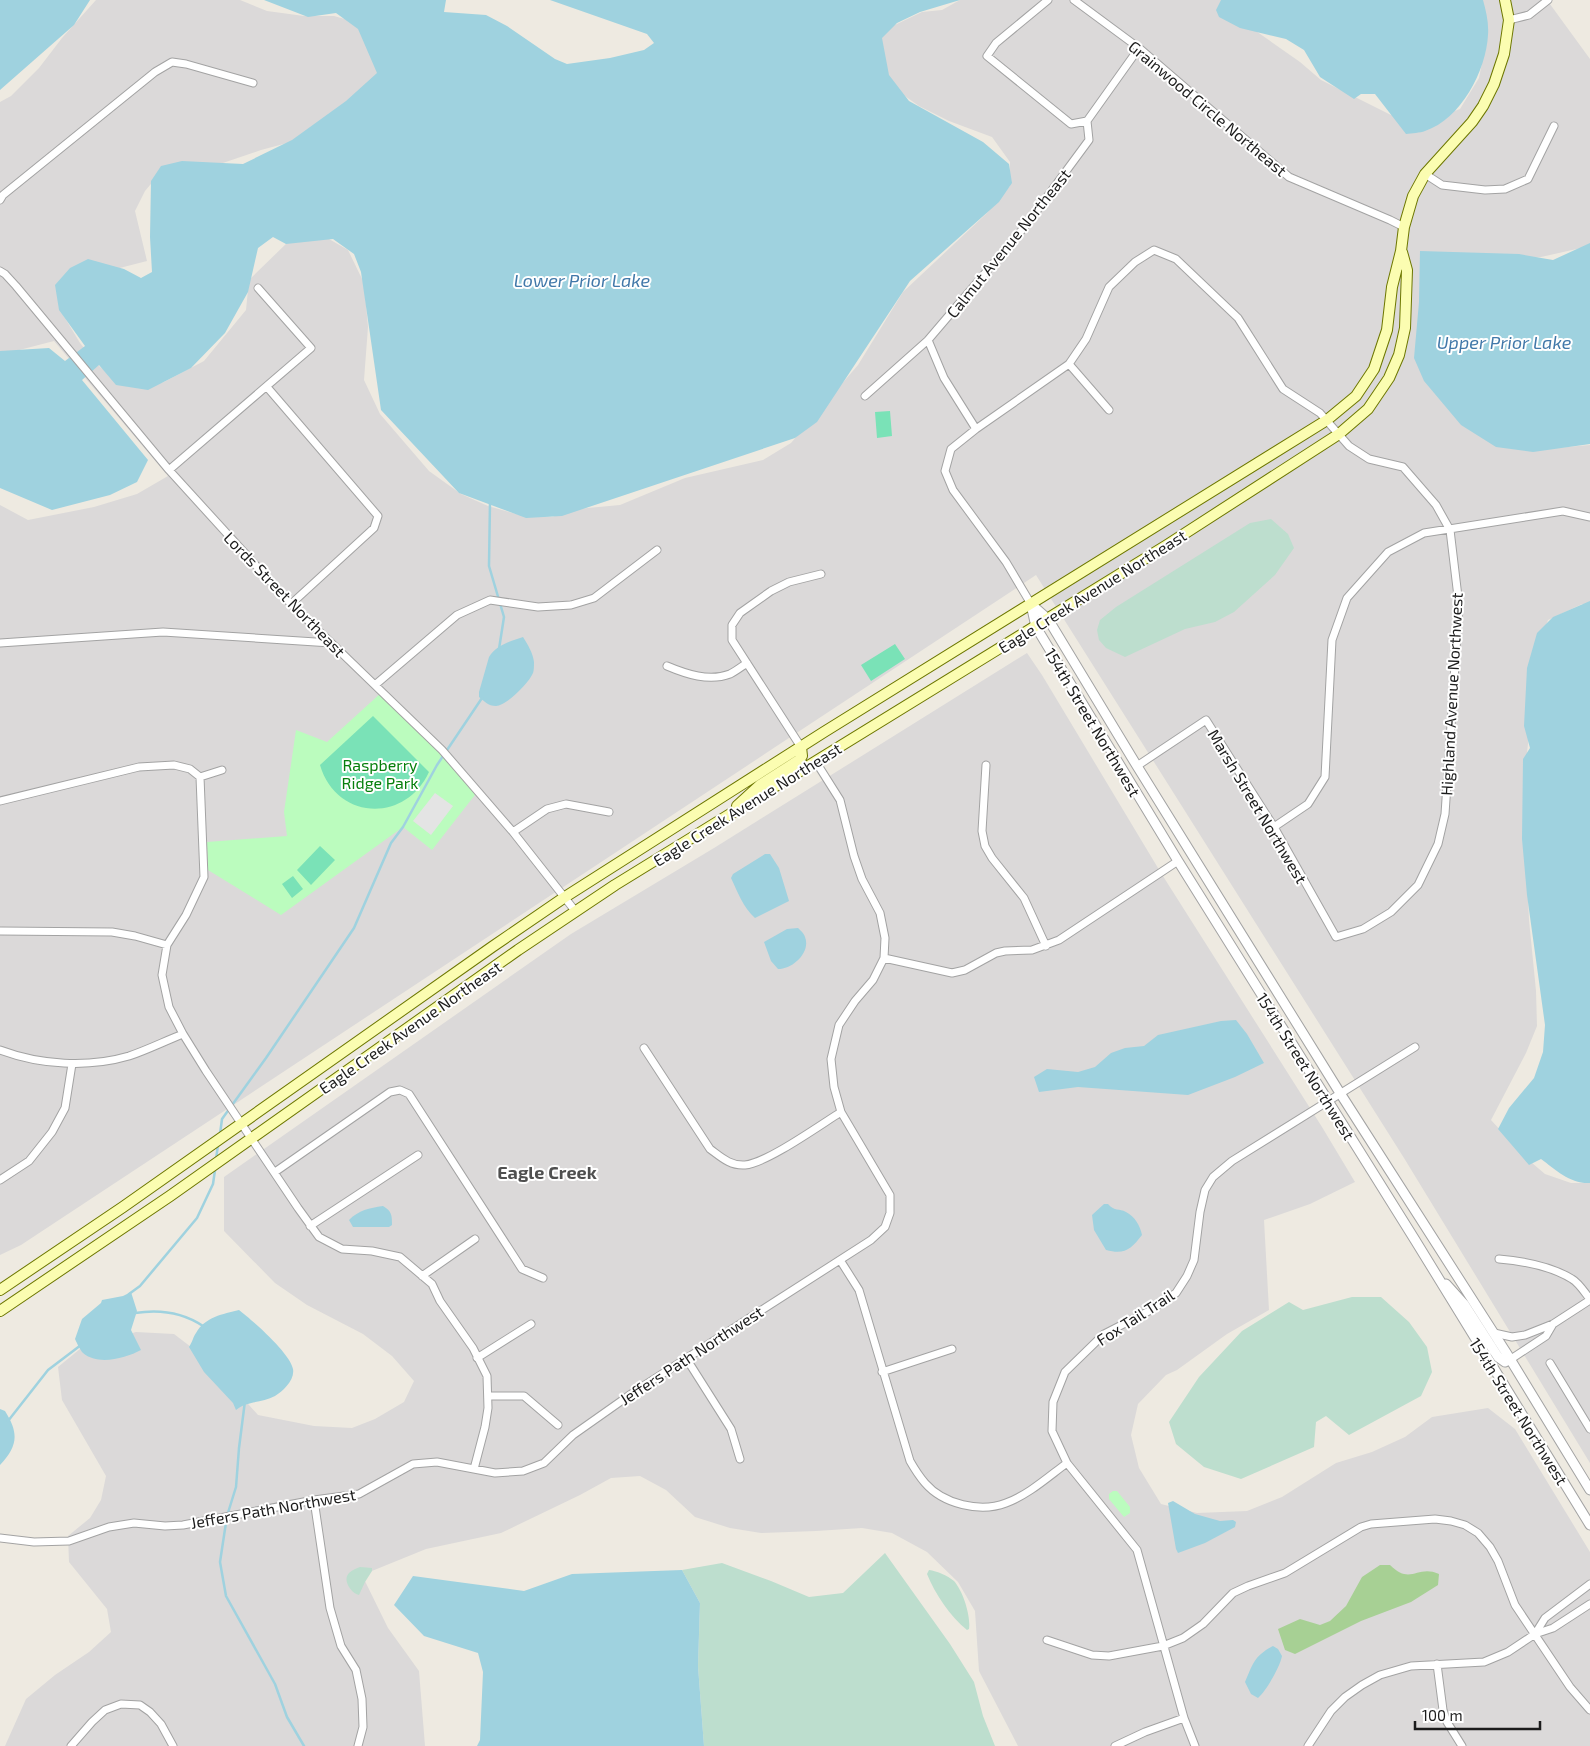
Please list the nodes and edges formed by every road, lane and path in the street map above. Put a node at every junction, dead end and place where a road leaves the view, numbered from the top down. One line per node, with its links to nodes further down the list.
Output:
1 (1048, 0): 8 (street)
2 (1074, 0): 6 (street, Grainwood Circle Northeast)
3 (1505, 0): 5 (main road, Eagle Creek Avenue Northeast)
4 (1548, 0): 5 (street)
5 (1509, 20): 10 (main road, Eagle Creek Avenue Northeast)
6 (1139, 48): 8 (street); 12 (street, Grainwood Circle Northeast)
7 (253, 83): 11 (street)
8 (1087, 120): 16 (street, Calmut Avenue Northeast)
9 (1554, 126): 10 (street)
10 (1424, 174): 12 (main road, Eagle Creek Avenue Northeast)
11 (0, 200)
12 (1404, 227): 13 (main road, Eagle Creek Avenue Northeast)
13 (1402, 252): 21 (main road, Eagle Creek Avenue Northeast); 21 (main road, Eagle Creek Avenue Northeast)
14 (2, 274): 23 (street, Lords Street Northeast)
15 (258, 288): 18 (street)
16 (928, 340): 19 (street, Calmut Avenue Northeast); 22 (street)
17 (1069, 364): 20 (street); 21 (street, Highland Avenue Northwest); 22 (street, 154th Street Northwest)
18 (267, 387): 23 (street); 28 (street)
19 (865, 396)
20 (1109, 410)
21 (1333, 427): 25 (street, Highland Avenue Northwest); 29 (main road, Eagle Creek Avenue Northeast); 30 (main road, Eagle Creek Avenue Northeast)
22 (976, 429): 29 (street, 154th Street Northwest)
23 (169, 470): 28 (street, Lords Street Northeast)
24 (1590, 517): 25 (street)
25 (1450, 530): 46 (street); 52 (street, Highland Avenue Northwest)
26 (656, 550): 36 (street)
27 (821, 574): 34 (street)
28 (290, 604): 32 (street, Lords Street Northeast)
29 (1031, 604): 30 (street, 154th Street Northwest); 31 (street, 154th Street Northwest); 37 (main road, Eagle Creek Avenue Northeast)
30 (1048, 619): 31 (main road, Eagle Creek Avenue Northeast); 40 (street, 154th Street Northwest)
31 (1036, 627): 38 (main road, Eagle Creek Avenue Northeast); 48 (street, 154th Street Northwest)
32 (331, 643): 33 (street); 36 (street, Lords Street Northeast)
33 (0, 644)
34 (747, 663): 35 (street); 37 (street)
35 (667, 666)
36 (375, 686): 47 (street, Lords Street Northeast)
37 (801, 747): 45 (main road); 49 (main road, Eagle Creek Avenue Northeast)
38 (816, 762): 45 (main road, Eagle Creek Avenue Northeast); 55 (street, Jeffers Path Northwest)
39 (986, 765): 54 (street)
40 (1137, 766): 46 (street, Marsh Street Northwest); 61 (street, 154th Street Northwest)
41 (222, 770): 42 (street)
42 (200, 777): 43 (street); 53 (street)
43 (0, 800)
44 (609, 812): 47 (street)
45 (728, 816): 50 (main road, Eagle Creek Avenue Northeast)
46 (1274, 827): 52 (street, Marsh Street Northwest)
47 (513, 832): 49 (street, Lords Street Northeast)
48 (1178, 860): 54 (street); 62 (street, 154th Street Northwest)
49 (566, 897): 50 (street, Lords Street Northeast); 64 (main road, Eagle Creek Avenue Northeast)
50 (576, 912): 65 (main road, Eagle Creek Avenue Northeast)
51 (0, 931): 53 (street)
52 (1336, 937)
53 (167, 946): 56 (street)
54 (1046, 946): 55 (street)
55 (884, 958): 63 (street, Jeffers Path Northwest)
56 (183, 1034): 60 (street); 64 (street)
57 (1416, 1047): 61 (street, Fox Tail Trail)
58 (644, 1048): 63 (street)
59 (0, 1050): 60 (street)
60 (72, 1064): 68 (street)
61 (1340, 1093): 62 (street, Fox Tail Trail); 81 (street, 154th Street Northwest)
62 (1327, 1101): 73 (street, 154th Street Northwest); 92 (street, Fox Tail Trail)
63 (841, 1112): 72 (street, Jeffers Path Northwest)
64 (242, 1124): 65 (street); 76 (main road, Eagle Creek Avenue Northeast)
65 (252, 1138): 67 (street); 78 (main road, Eagle Creek Avenue Northeast)
66 (418, 1154): 69 (street)
67 (275, 1172): 69 (street); 75 (street)
68 (0, 1180)
69 (310, 1226): 74 (street)
70 (475, 1239): 74 (street)
71 (1499, 1259): 77 (street)
72 (840, 1260): 84 (street, Jeffers Path Northwest); 87 (street)
73 (1430, 1265): 85 (street); 96 (street, 154th Street Northwest)
74 (422, 1276): 83 (street)
75 (543, 1278)
76 (0, 1290)
77 (1590, 1300): 80 (street)
78 (0, 1311)
79 (531, 1324): 83 (street)
80 (1553, 1324): 81 (street); 85 (street)
81 (1494, 1333): 85 (street, 154th Street Northwest)
82 (952, 1349): 87 (street)
83 (477, 1358): 88 (street)
84 (686, 1358): 91 (street); 93 (street, Jeffers Path Northwest)
85 (1510, 1360): 94 (street, 154th Street Northwest)
86 (1550, 1363): 90 (street)
87 (882, 1372): 92 (street)
88 (488, 1396): 89 (street); 93 (street)
89 (558, 1425)
90 (1590, 1429)
91 (740, 1459)
92 (1067, 1463): 102 (street, Fox Tail Trail)
93 (474, 1469): 95 (street, Jeffers Path Northwest)
94 (1590, 1490)
95 (314, 1500): 97 (street, Jeffers Path Northwest); 108 (street)
96 (1590, 1525)
97 (0, 1538)
98 (1590, 1584): 100 (street)
99 (1590, 1604): 100 (street)
100 (1535, 1634): 102 (street); 103 (street); 104 (street)
101 (1047, 1640): 102 (street)
102 (1163, 1646): 105 (street, Fox Tail Trail)
103 (1438, 1664): 111 (street); 112 (street)
104 (1590, 1710)
105 (1184, 1718): 109 (street); 110 (street, Fox Tail Trail)
106 (71, 1746): 107 (street)
107 (172, 1746)
108 (358, 1746)
109 (1114, 1746)
110 (1195, 1746)
111 (1308, 1746)
112 (1462, 1746)

